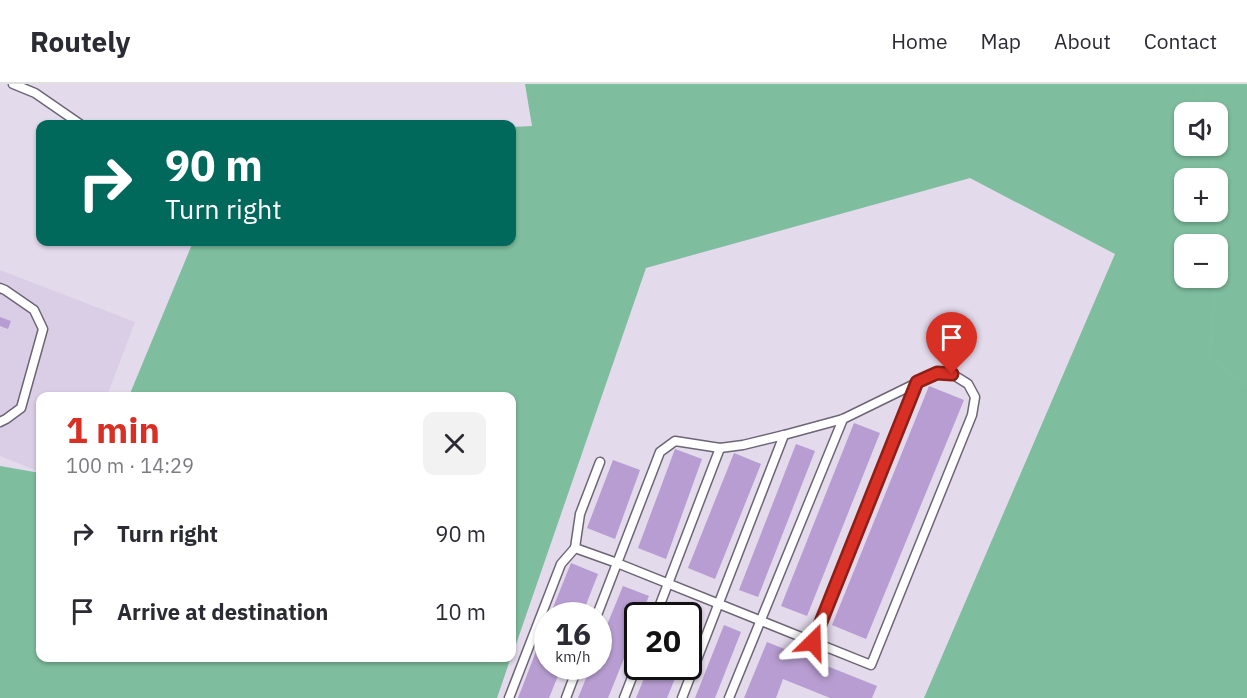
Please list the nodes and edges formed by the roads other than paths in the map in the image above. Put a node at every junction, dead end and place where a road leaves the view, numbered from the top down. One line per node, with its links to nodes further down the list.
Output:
1 (13, 84): 2 (lane)
2 (74, 120)
3 (0, 288): 6 (lane)
4 (917, 382): 5 (lane); 17 (lane); 17 (lane)
5 (843, 419): 7 (lane); 16 (lane)
6 (0, 422)
7 (784, 435): 8 (lane); 15 (lane)
8 (720, 448): 11 (lane); 12 (lane)
9 (600, 462): 10 (lane)
10 (575, 548): 11 (lane); 20 (lane)
11 (617, 563): 12 (lane); 13 (lane)
12 (668, 584): 14 (lane); 15 (lane)
13 (602, 602)
14 (661, 602)
15 (718, 604): 16 (lane); 23 (lane)
16 (761, 621): 17 (lane); 24 (lane)
17 (813, 642)
18 (573, 680): 21 (lane)
19 (631, 680): 22 (lane)
20 (509, 698)
21 (566, 698)
22 (624, 698)
23 (682, 698)
24 (729, 698)

